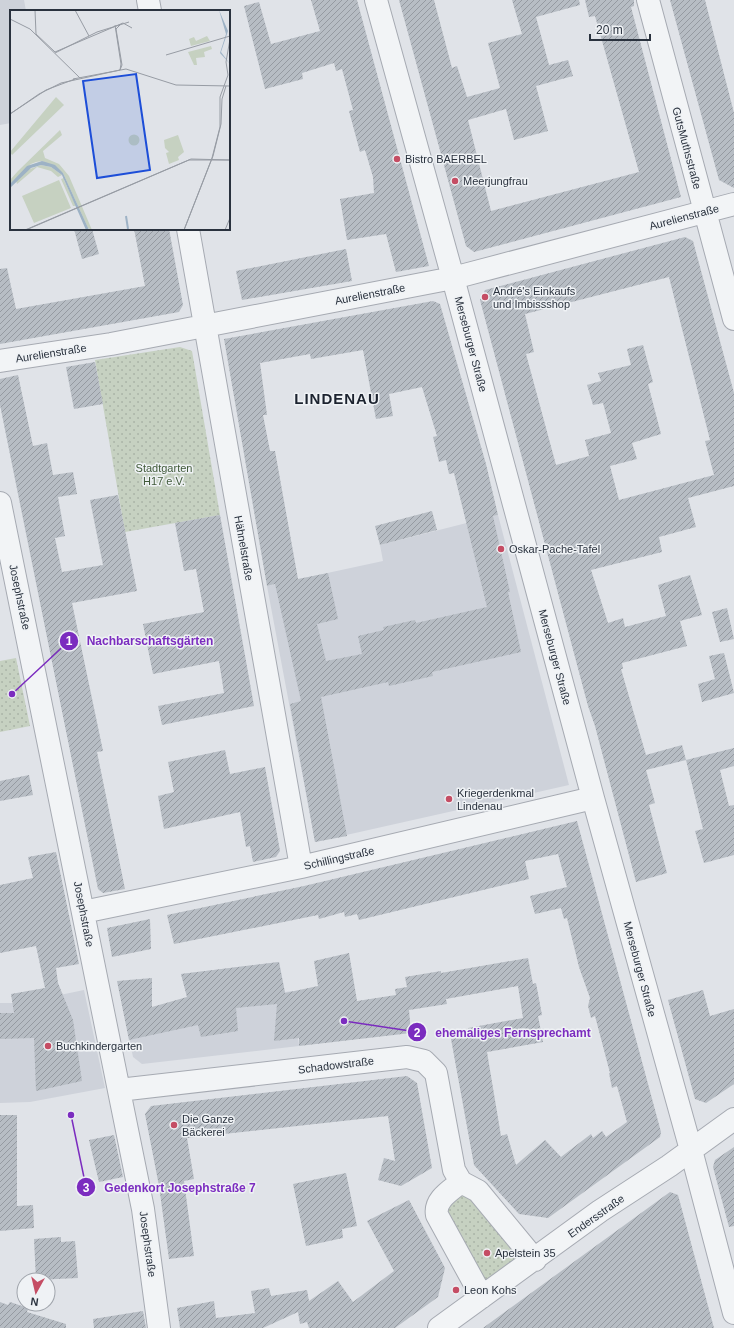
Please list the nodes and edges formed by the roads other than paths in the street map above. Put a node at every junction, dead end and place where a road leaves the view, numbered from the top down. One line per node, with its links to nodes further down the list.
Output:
1 (148, 0): 4 (street)
2 (376, 0): 8 (street, Merseburger Straße)
3 (648, 0): 6 (street, GutsMuthsstraße)
4 (150, 10)
5 (734, 204): 6 (street, Aurelienstraße)
6 (704, 212): 8 (street, Aurelienstraße); 9 (street, GutsMuthsstraße)
7 (188, 230): 10 (street, Hähnelstraße)
8 (453, 278): 10 (street, Aurelienstraße); 13 (street, Merseburger Straße)
9 (734, 319)
10 (205, 326): 11 (street, Aurelienstraße); 14 (street, Hähnelstraße)
11 (0, 361)
12 (0, 502): 15 (street, Josephstraße)
13 (593, 798): 14 (street, Schillingstraße); 18 (street, Merseburger Straße)
14 (301, 867): 15 (street, Schillingstraße)
15 (83, 912): 16 (street, Josephstraße)
16 (119, 1090): 19 (street, Schadowstraße); 23 (street, Josephstraße)
17 (734, 1119): 18 (street, Endersstraße)
18 (691, 1150): 20 (street, Endersstraße); 22 (street, Merseburger Straße)
19 (461, 1182): 20 (street); 21 (street)
20 (535, 1260): 21 (street, Endersstraße)
21 (482, 1297): 24 (street, Endersstraße)
22 (734, 1313)
23 (159, 1328)
24 (439, 1328)

